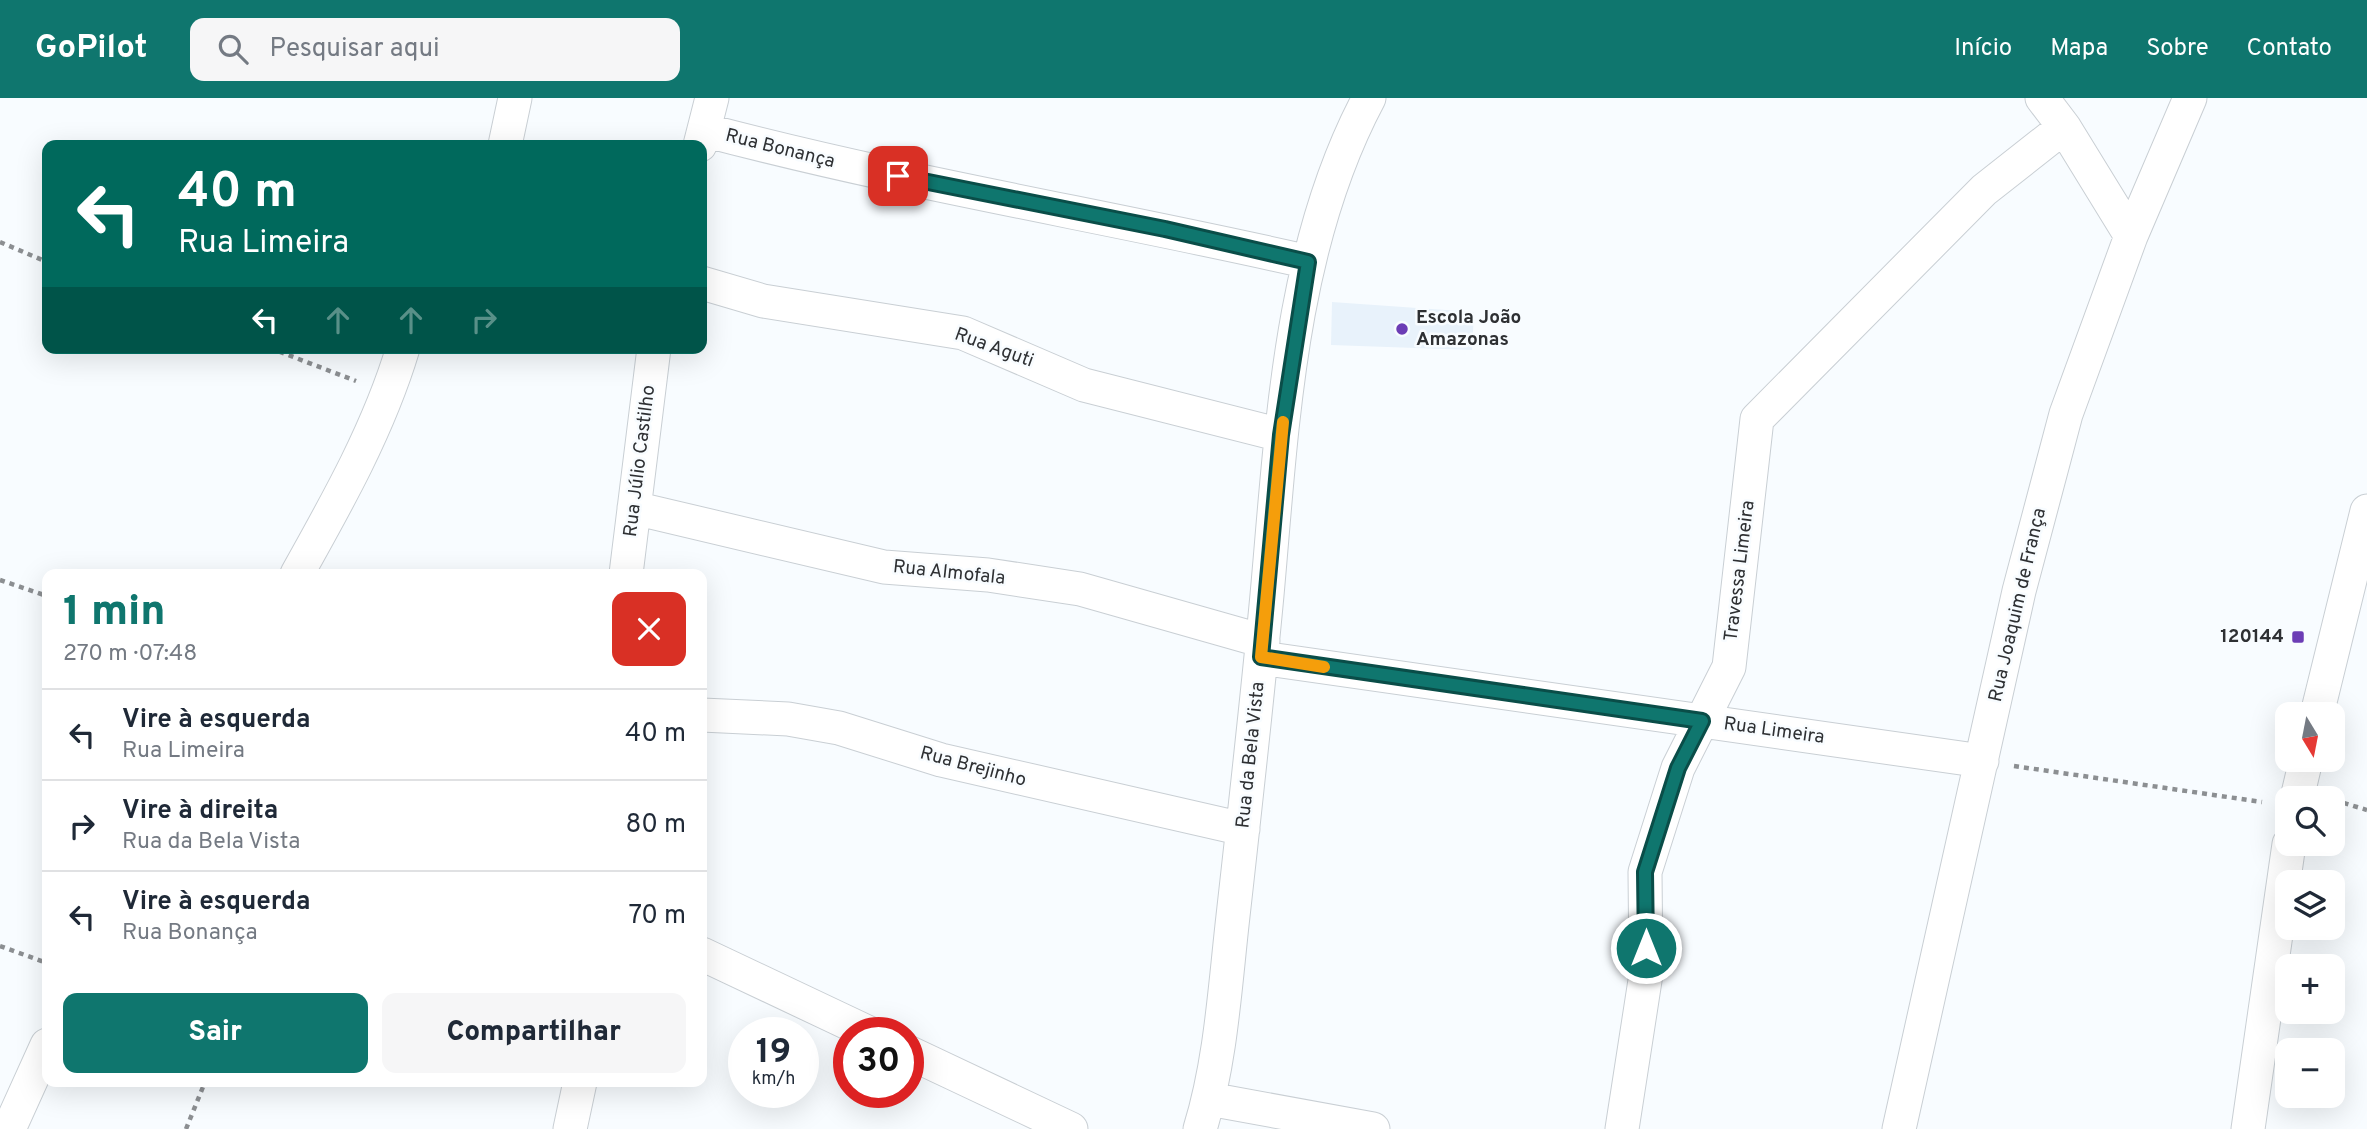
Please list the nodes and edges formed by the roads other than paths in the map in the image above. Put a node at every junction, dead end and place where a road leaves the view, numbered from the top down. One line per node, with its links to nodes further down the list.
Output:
1 (515, 98): 8 (street)
2 (712, 98): 7 (street)
3 (1369, 98): 10 (street, Rua da Bela Vista)
4 (2042, 98): 6 (street)
5 (2190, 98): 9 (street, Rua Joaquim de França)
6 (2064, 127): 9 (street); 22 (street, Travessa Limeira)
7 (702, 137): 10 (street, Rua Bonança)
8 (506, 140)
9 (2131, 236): 23 (street, Rua Joaquim de França)
10 (1308, 262): 14 (street, Rua da Bela Vista)
11 (707, 284): 14 (street, Rua Aguti)
12 (401, 354): 17 (street)
13 (653, 354): 15 (street, Rua Júlio Castilho)
14 (1281, 435): 19 (street, Rua da Bela Vista)
15 (634, 508): 18 (street, Rua Júlio Castilho); 19 (street, Rua Almofala)
16 (2367, 511): 20 (street)
17 (300, 569)
18 (627, 569)
19 (1262, 649): 22 (street, Rua Limeira); 24 (street, Rua da Bela Vista)
20 (2320, 702)
21 (707, 715): 24 (street, Rua Brejinho)
22 (1702, 721): 23 (street, Rua Limeira); 36 (street, Travessa Limeira)
23 (1982, 761): 37 (street, Rua Joaquim de França)
24 (1243, 829): 31 (street, Rua da Bela Vista)
25 (2287, 856): 38 (street)
26 (707, 956): 27 (street)
27 (835, 1017)
28 (42, 1056): 32 (street)
29 (924, 1060): 34 (street)
30 (579, 1087): 33 (street)
31 (1205, 1114): 35 (street)
32 (9, 1129)
33 (570, 1129)
34 (1070, 1129)
35 (1373, 1129)
36 (1622, 1129)
37 (1899, 1129)
38 (2248, 1129)

